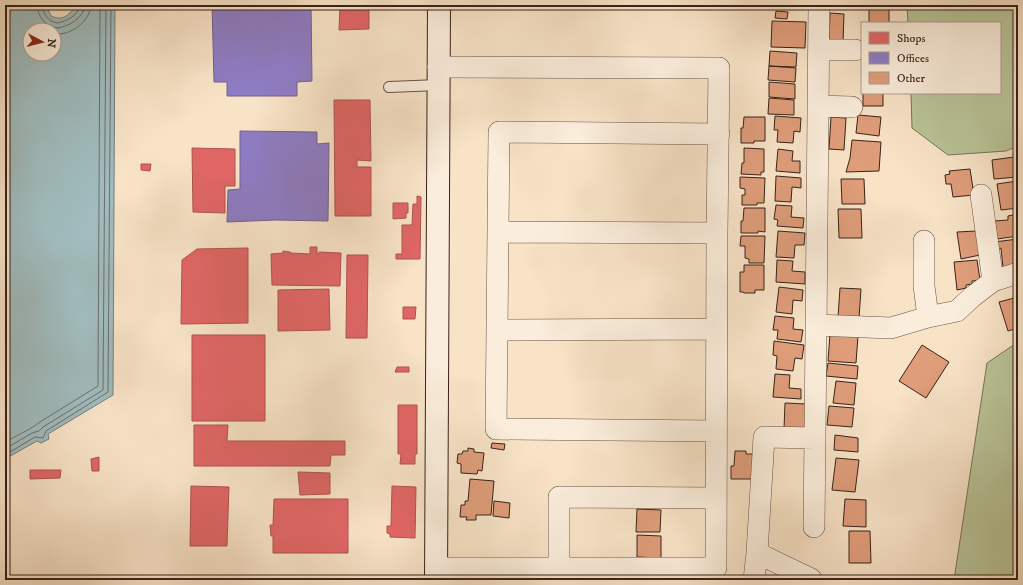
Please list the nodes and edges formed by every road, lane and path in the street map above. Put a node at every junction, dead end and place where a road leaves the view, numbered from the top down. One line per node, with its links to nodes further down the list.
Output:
1 (439, 5): 5 (street)
2 (818, 5): 3 (street)
3 (818, 50): 4 (street); 7 (street)
4 (855, 50)
5 (438, 76): 6 (lane); 9 (street); 26 (street)
6 (389, 87)
7 (818, 106): 8 (street); 17 (street)
8 (852, 107)
9 (719, 134): 11 (street); 12 (street)
10 (981, 195): 15 (street)
11 (498, 232): 12 (street); 18 (street)
12 (717, 232): 19 (street)
13 (924, 241): 16 (street)
14 (1018, 272): 15 (street)
15 (993, 281): 16 (street)
16 (928, 317): 17 (street)
17 (816, 325): 21 (street)
18 (497, 330): 19 (street); 20 (street)
19 (717, 330): 20 (street)
20 (716, 431): 22 (street)
21 (815, 438): 23 (street); 24 (street)
22 (716, 498): 25 (street); 25 (street)
23 (814, 527)
24 (757, 553): 27 (street); 28 (street)
25 (559, 568): 26 (street)
26 (436, 574)
27 (754, 580)
28 (811, 580)

